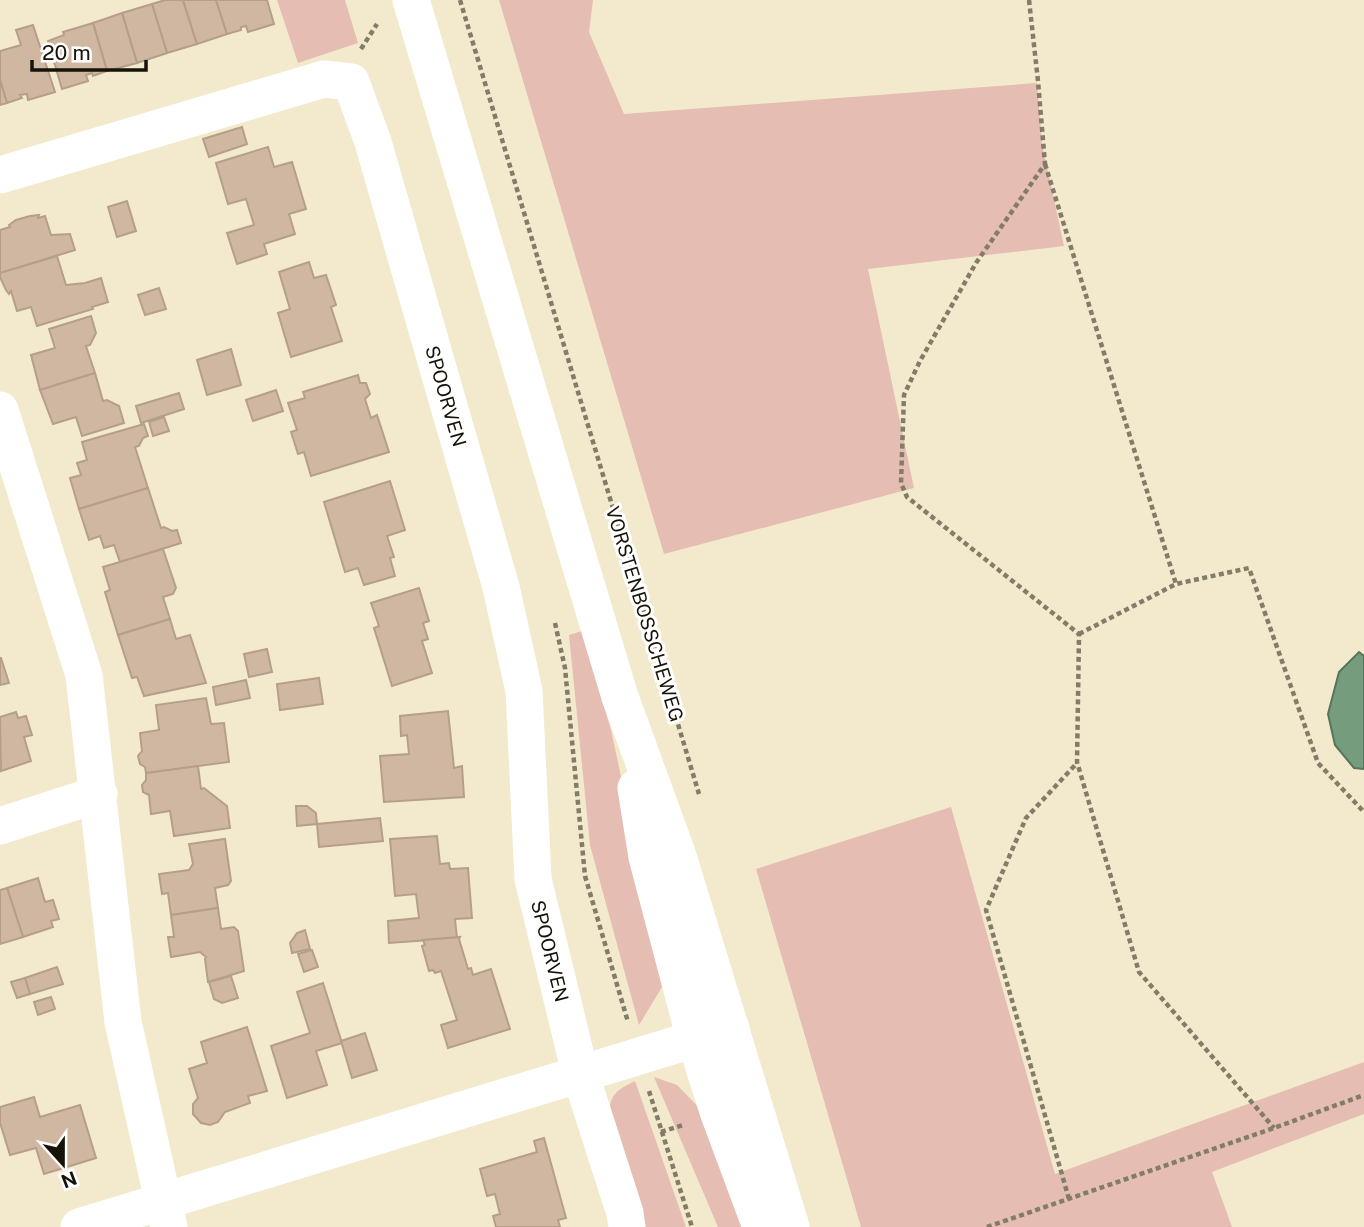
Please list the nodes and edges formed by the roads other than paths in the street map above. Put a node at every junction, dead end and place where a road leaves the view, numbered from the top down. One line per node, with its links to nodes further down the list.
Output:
1 (411, 0): 4 (street)
2 (0, 175): 9 (street, SPOORVEN)
3 (0, 410): 5 (street)
4 (621, 697): 7 (street); 8 (street)
5 (99, 794): 6 (street); 10 (street)
6 (0, 826)
7 (731, 1028): 8 (street); 14 (street)
8 (695, 1039): 9 (street); 13 (street)
9 (580, 1073): 10 (street); 12 (street, SPOORVEN)
10 (166, 1214): 11 (street)
11 (79, 1227)
12 (627, 1227)
13 (761, 1227)
14 (791, 1227)

